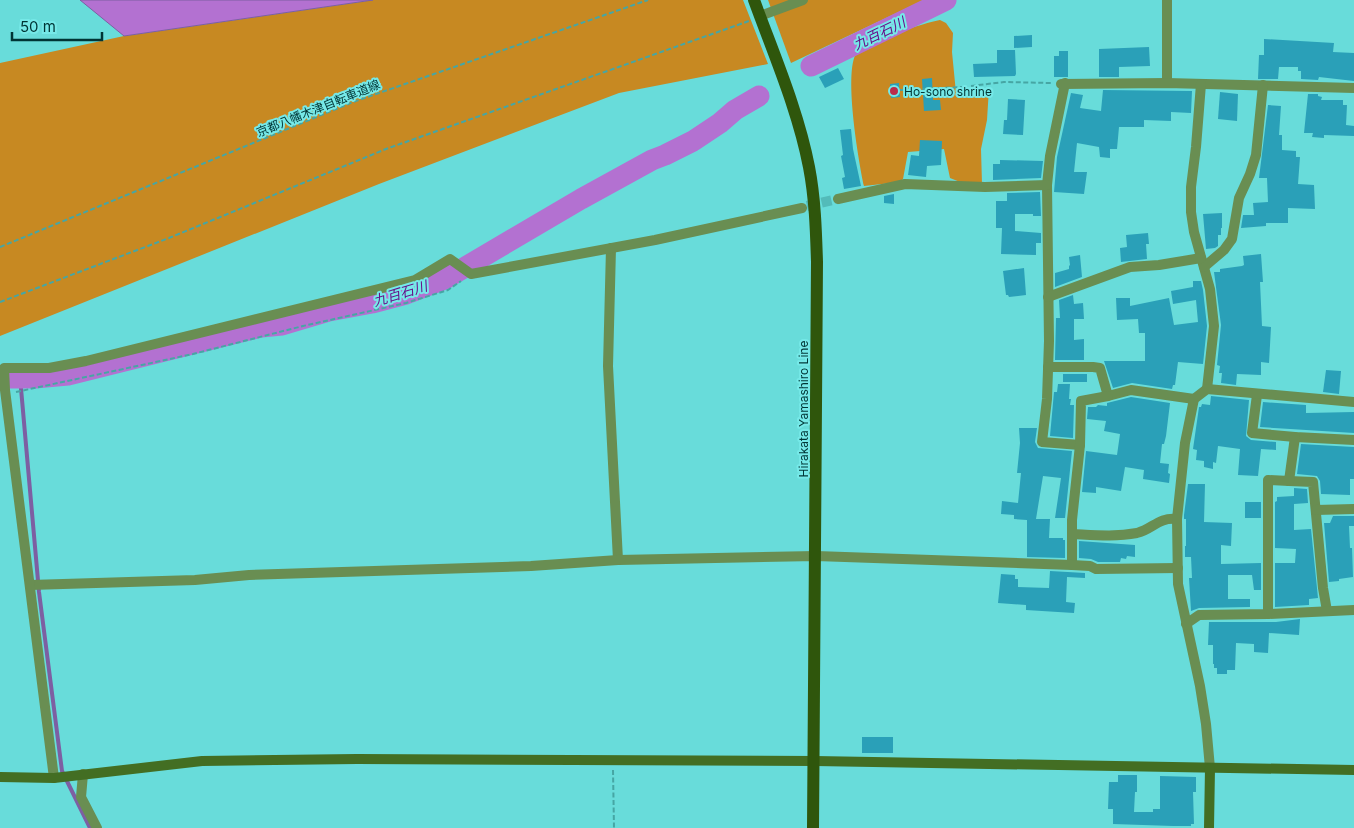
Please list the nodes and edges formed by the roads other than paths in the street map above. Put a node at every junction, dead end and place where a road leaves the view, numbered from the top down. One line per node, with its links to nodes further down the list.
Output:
1 (803, 0): 3 (street)
2 (1167, 0): 4 (street)
3 (757, 8): 28 (main road, Hirakata Yamashiro Line)
4 (1167, 83): 5 (street); 8 (street)
5 (1201, 84): 6 (street); 12 (street)
6 (1262, 85): 7 (street); 12 (street)
7 (1354, 88)
8 (1047, 185): 9 (street); 13 (street)
9 (838, 199)
10 (802, 208): 11 (street)
11 (611, 248): 29 (street); 32 (street)
12 (1202, 263): 13 (street); 15 (street)
13 (1048, 297): 14 (street)
14 (1048, 367): 17 (street); 22 (street)
15 (1207, 389): 16 (street); 18 (street)
16 (1257, 395): 19 (street); 20 (street)
17 (1108, 396): 18 (street); 22 (street)
18 (1194, 399): 26 (street)
19 (1354, 402)
20 (1295, 437): 21 (street); 23 (street)
21 (1354, 440)
22 (1080, 445): 27 (street)
23 (1289, 481): 25 (street); 35 (street)
24 (1354, 509): 25 (street)
25 (1316, 510): 34 (street)
26 (1177, 519): 27 (street); 31 (street)
27 (1073, 534): 30 (street)
28 (816, 556): 29 (street); 30 (street); 37 (main road, Hirakata Yamashiro Line)
29 (618, 560): 32 (street)
30 (1072, 565): 31 (street)
31 (1178, 568): 36 (street)
32 (30, 584): 42 (street)
33 (1354, 610): 34 (street)
34 (1327, 611): 35 (street)
35 (1268, 614): 36 (street)
36 (1186, 624): 38 (street)
37 (815, 762): 38 (street); 40 (street); 44 (main road, Hirakata Yamashiro Line)
38 (1210, 768): 39 (street); 45 (street)
39 (1354, 770)
40 (83, 774): 42 (street); 43 (street)
41 (0, 777): 42 (street)
42 (54, 778)
43 (96, 828)
44 (813, 828)
45 (1209, 828)

